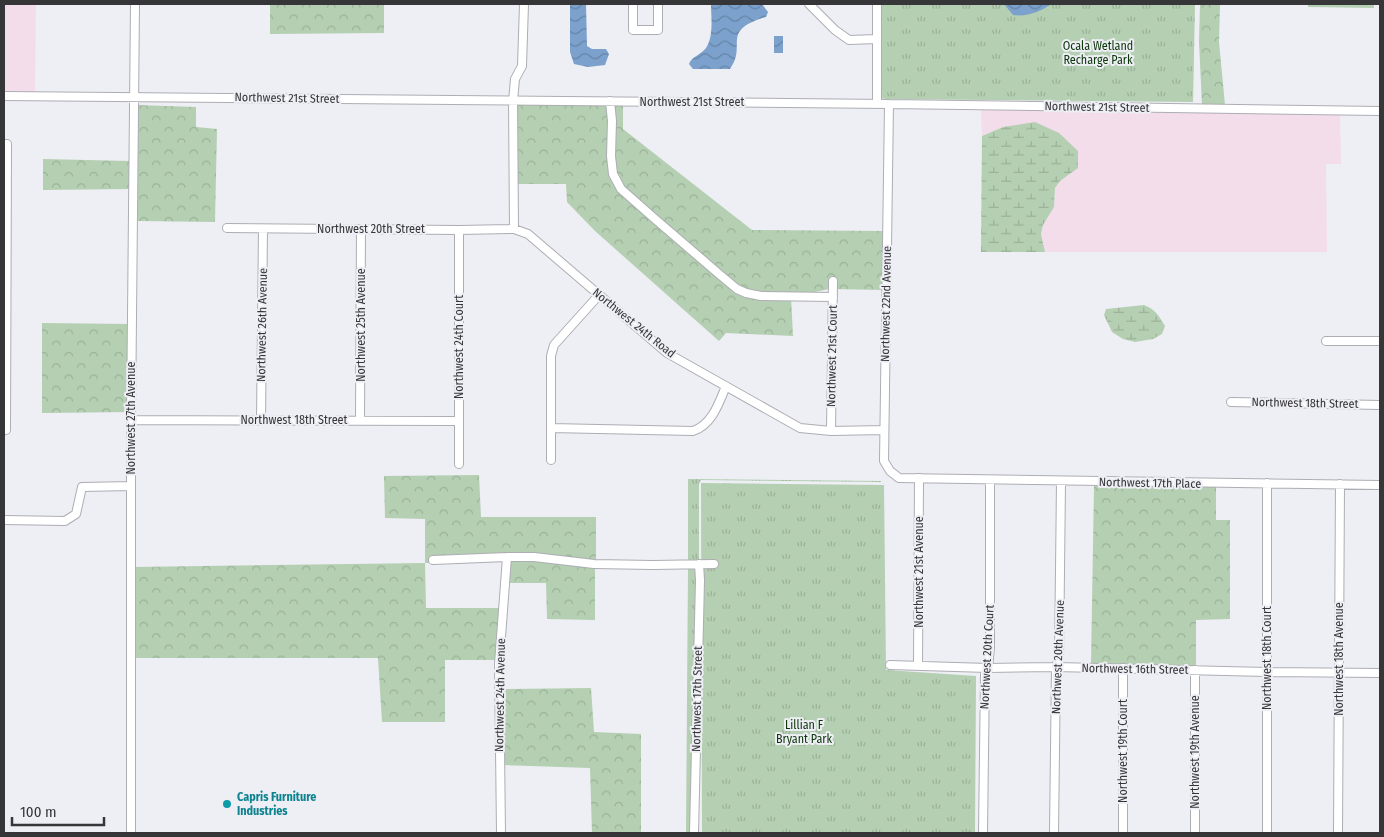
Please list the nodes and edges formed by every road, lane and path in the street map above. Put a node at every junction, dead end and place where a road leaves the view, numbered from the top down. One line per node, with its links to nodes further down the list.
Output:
1 (135, 4): 10 (street, Northwest 27th Avenue)
2 (524, 4): 11 (street)
3 (633, 4): 4 (street)
4 (658, 4)
5 (809, 4): 7 (street)
6 (877, 4): 8 (street)
7 (817, 8): 8 (street)
8 (877, 40): 13 (street)
9 (4, 96): 10 (street, Northwest 21st Street)
10 (134, 96): 11 (street, Northwest 21st Street); 30 (street, Northwest 27th Avenue)
11 (513, 100): 12 (street, Northwest 21st Street); 20 (street)
12 (610, 101): 13 (street, Northwest 21st Street); 24 (street)
13 (877, 104): 14 (street, Northwest 21st Street)
14 (889, 104): 15 (street, Northwest 21st Street); 36 (street, Northwest 22nd Avenue)
15 (1380, 111)
16 (5, 144): 35 (street)
17 (227, 228): 18 (street, Northwest 20th Street)
18 (263, 229): 19 (street, Northwest 20th Street); 31 (street, Northwest 26th Avenue)
19 (362, 229): 21 (street, Northwest 20th Street); 32 (street, Northwest 25th Avenue)
20 (514, 229): 21 (street, Northwest 20th Street); 23 (street, Northwest 24th Road)
21 (460, 230): 33 (street, Northwest 24th Court)
22 (833, 281): 24 (street, Northwest 21st Court)
23 (599, 295): 27 (street, Northwest 24th Road); 34 (street)
24 (833, 296): 37 (street, Northwest 21st Court)
25 (1326, 341): 26 (street)
26 (1380, 341)
27 (726, 386): 34 (street); 37 (street, Northwest 24th Road)
28 (1231, 402): 29 (street, Northwest 18th Street)
29 (1380, 405)
30 (130, 420): 31 (street, Northwest 18th Street); 46 (street, Northwest 27th Avenue)
31 (261, 420): 32 (street, Northwest 18th Street)
32 (360, 420): 33 (street, Northwest 18th Street)
33 (458, 421): 39 (street, Northwest 24th Court)
34 (550, 428): 38 (street)
35 (5, 430)
36 (884, 430): 37 (street, Northwest 24th Road); 40 (street, Northwest 22nd Avenue)
37 (832, 431)
38 (551, 460)
39 (459, 464)
40 (919, 478): 41 (street, Northwest 17th Place); 53 (street, Northwest 21st Avenue)
41 (990, 480): 42 (street, Northwest 17th Place); 55 (street, Northwest 20th Court)
42 (1061, 482): 43 (street, Northwest 17th Place); 54 (street, Northwest 20th Avenue)
43 (1267, 483): 44 (street, Northwest 17th Place); 58 (street, Northwest 18th Court)
44 (1340, 484): 45 (street, Northwest 17th Place); 59 (street, Northwest 18th Avenue)
45 (1380, 485)
46 (131, 486): 47 (street); 61 (street, Northwest 27th Avenue)
47 (4, 520)
48 (507, 557): 49 (street); 50 (street); 62 (street, Northwest 24th Avenue)
49 (433, 560)
50 (699, 564): 51 (street); 63 (street, Northwest 17th Street)
51 (714, 564)
52 (890, 665): 53 (street, Northwest 16th Street)
53 (918, 666): 55 (street, Northwest 16th Street)
54 (1056, 667): 55 (street, Northwest 16th Street); 56 (street, Northwest 16th Street); 65 (street, Northwest 20th Avenue)
55 (988, 668): 64 (street, Northwest 20th Court)
56 (1123, 668): 57 (street, Northwest 16th Street); 66 (street, Northwest 19th Court)
57 (1195, 670): 58 (street, Northwest 16th Street); 67 (street, Northwest 19th Avenue)
58 (1267, 672): 59 (street, Northwest 16th Street); 68 (street, Northwest 18th Court)
59 (1339, 672): 60 (street, Northwest 16th Street); 69 (street, Northwest 18th Avenue)
60 (1380, 673)
61 (131, 833)
62 (501, 833)
63 (694, 833)
64 (983, 833)
65 (1054, 833)
66 (1123, 833)
67 (1195, 833)
68 (1267, 833)
69 (1338, 833)

